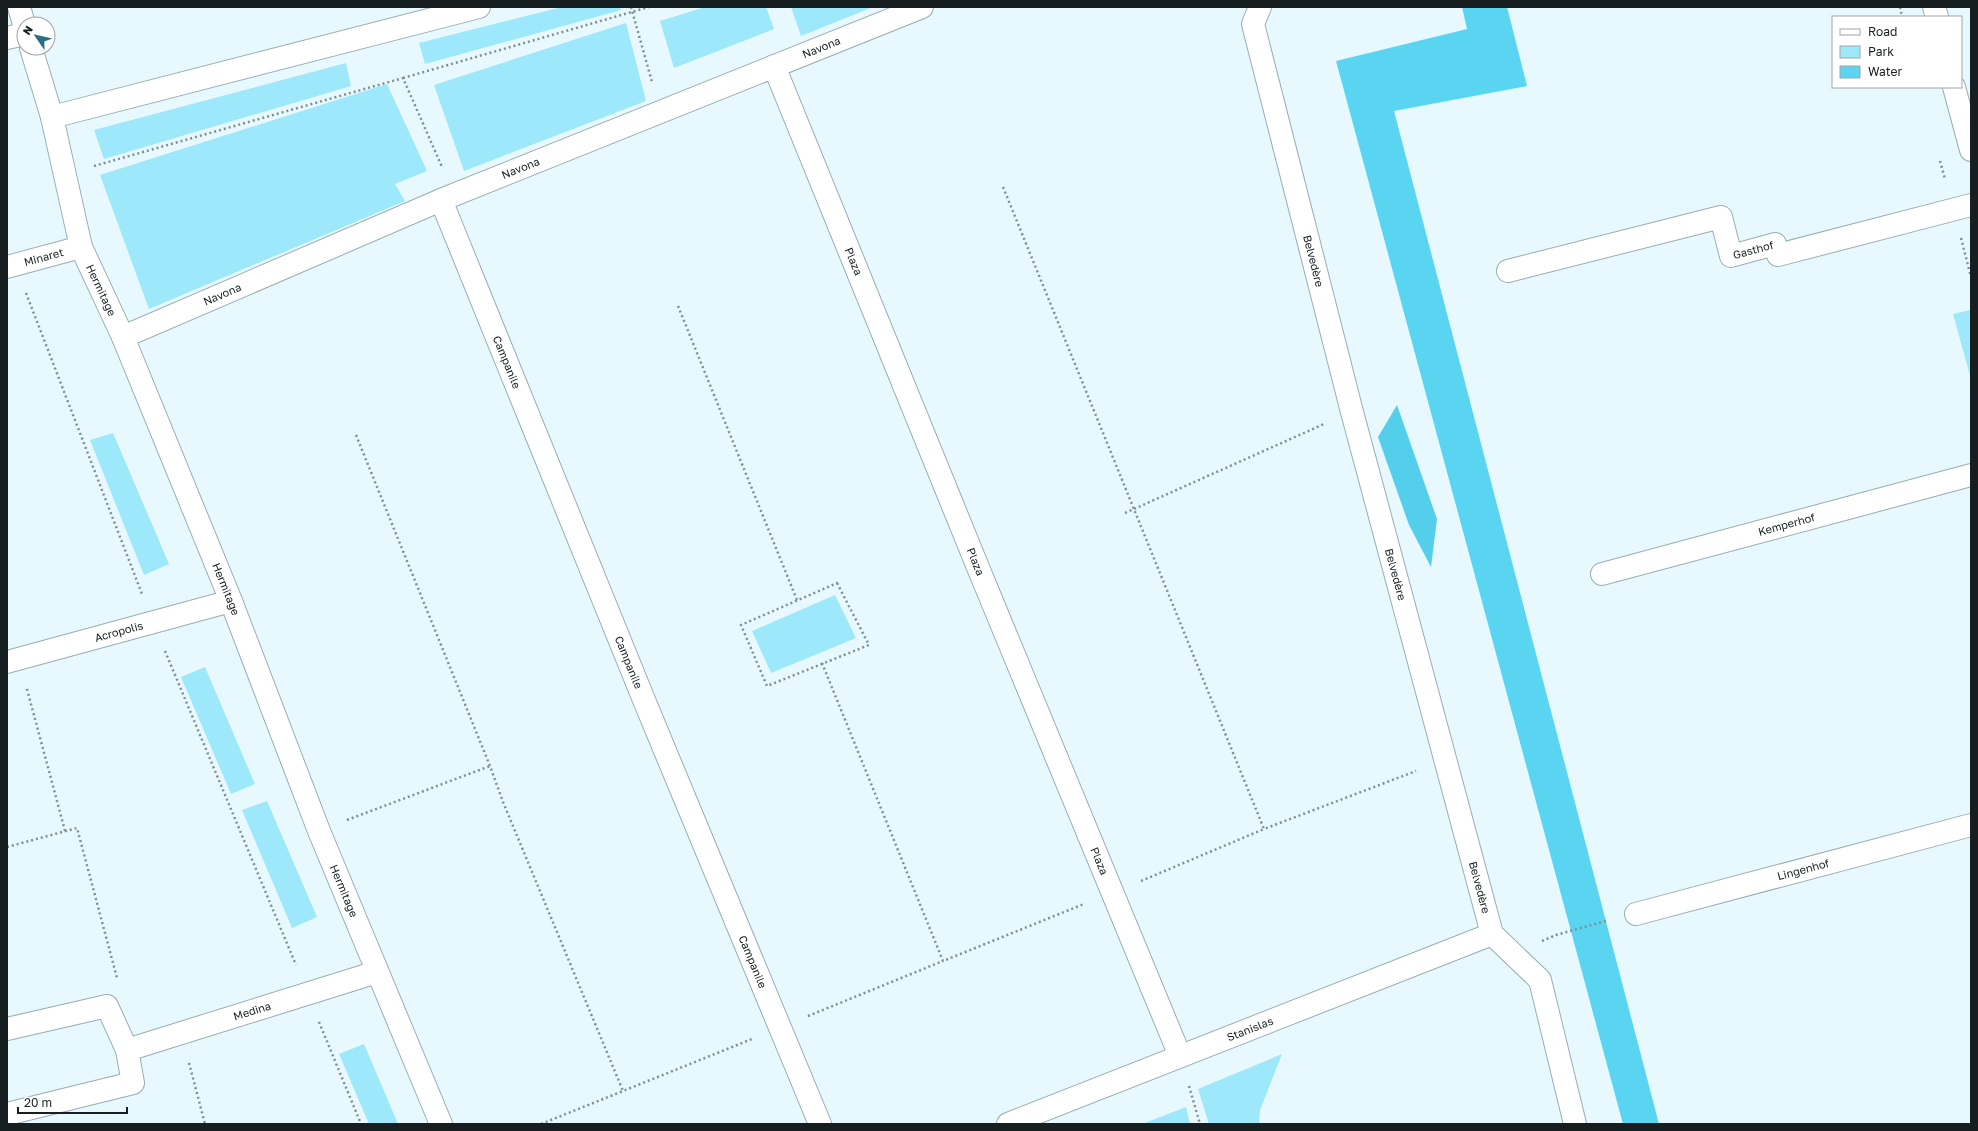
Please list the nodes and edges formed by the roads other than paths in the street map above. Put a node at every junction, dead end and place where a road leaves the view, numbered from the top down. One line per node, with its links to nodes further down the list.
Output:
1 (479, 7): 7 (street)
2 (922, 7): 5 (street, Navona)
3 (1260, 7): 21 (street, Belvedère)
4 (33, 56): 7 (street, Hermitage)
5 (774, 66): 9 (street, Navona); 25 (street, Plaza)
6 (1954, 88): 8 (street)
7 (52, 117): 11 (street, Hermitage)
8 (1971, 150)
9 (448, 197): 14 (street, Navona); 28 (street, Campanile)
10 (1971, 204): 13 (street, Gasthof)
11 (81, 247): 12 (street, Minaret); 14 (street, Hermitage)
12 (11, 266)
13 (1508, 271)
14 (123, 337): 17 (street, Hermitage)
15 (1971, 476): 16 (street, Kemperhof)
16 (1602, 574)
17 (231, 601): 18 (street, Acropolis); 22 (street, Hermitage)
18 (13, 661)
19 (1971, 825): 20 (street, Lingenhof)
20 (1636, 914)
21 (1492, 934): 25 (street, Stanislas); 30 (street)
22 (377, 972): 24 (street, Medina); 27 (street, Hermitage)
23 (7, 1029): 24 (street)
24 (127, 1050): 26 (street)
25 (1180, 1056): 29 (street, Stanislas)
26 (7, 1114)
27 (441, 1124)
28 (820, 1124)
29 (1008, 1124)
30 (1575, 1124)

